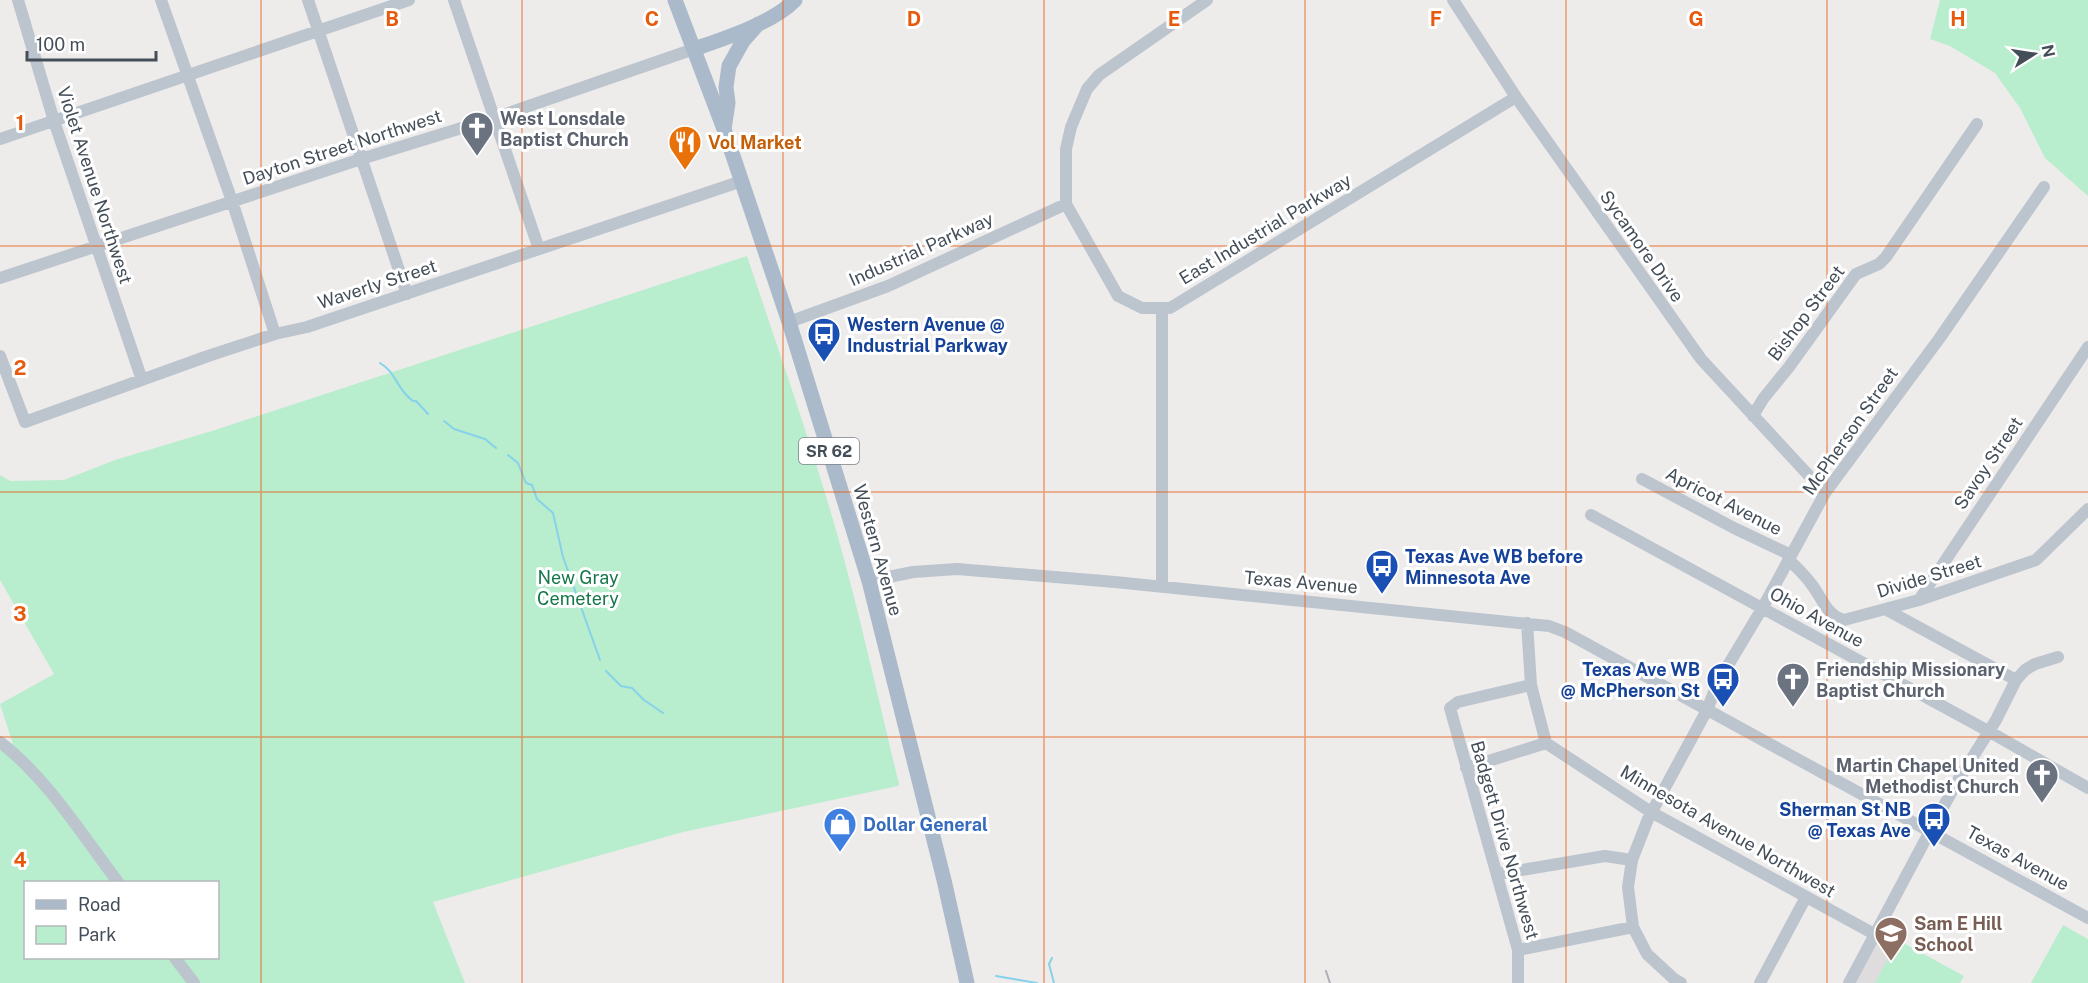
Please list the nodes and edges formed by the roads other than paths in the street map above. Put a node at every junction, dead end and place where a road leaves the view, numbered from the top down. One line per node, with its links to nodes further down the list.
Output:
1 (18, 0): 16 (street, Violet Avenue Northwest)
2 (161, 0): 13 (street)
3 (308, 0): 11 (street)
4 (409, 0): 11 (street)
5 (454, 0): 15 (street)
6 (675, 0): 12 (main road, Western Avenue / SR 62)
7 (795, 0): 10 (main road)
8 (1207, 0): 24 (street)
9 (1453, 0): 14 (street, Sycamore Drive)
10 (758, 24): 12 (main road); 18 (main road)
11 (318, 31): 13 (street); 20 (street)
12 (693, 49): 15 (street, Dayton Street Northwest); 18 (main road, Western Avenue / SR 62)
13 (187, 75): 16 (street); 23 (street)
14 (1516, 97): 29 (street, East Industrial Parkway); 35 (street, Sycamore Drive)
15 (494, 118): 20 (street, Dayton Street Northwest); 26 (street)
16 (54, 121): 19 (street); 25 (street, Violet Avenue Northwest)
17 (1977, 124): 35 (street, Bishop Street)
18 (724, 129): 21 (main road, Western Avenue / SR 62)
19 (0, 139)
20 (361, 159): 23 (street, Dayton Street Northwest); 28 (street)
21 (741, 182): 26 (street, Waverly Street); 30 (main road, Western Avenue / SR 62)
22 (2044, 187): 37 (street, McPherson Street)
23 (232, 201): 25 (street, Dayton Street Northwest); 31 (street)
24 (1066, 204): 29 (street); 30 (street, Industrial Parkway)
25 (96, 246): 27 (street, Dayton Street Northwest); 34 (street, Violet Avenue Northwest)
26 (539, 249): 28 (street, Waverly Street)
27 (0, 278)
28 (407, 294): 31 (street, Waverly Street)
29 (1162, 308): 42 (street)
30 (789, 322): 41 (main road, Western Avenue / SR 62)
31 (275, 334): 34 (street, Waverly Street)
32 (2088, 347): 43 (street, Savoy Street)
33 (0, 356): 34 (street, Waverly Street)
34 (142, 380)
35 (1754, 416): 37 (street, Sycamore Drive)
36 (1642, 479): 40 (street, Apricot Avenue)
37 (1825, 493): 40 (street, McPherson Street)
38 (2088, 509): 43 (street, Divide Street)
39 (1591, 515): 44 (street, Ohio Avenue)
40 (1790, 557): 44 (street, McPherson Street); 45 (street, Divide Street)
41 (869, 580): 42 (street, Texas Avenue); 69 (main road, Western Avenue / SR 62)
42 (1162, 586): 46 (street, Texas Avenue)
43 (1918, 600): 45 (street, Divide Street)
44 (1763, 607): 50 (street, McPherson Street); 51 (street, Ohio Avenue)
45 (1885, 609): 48 (street)
46 (1527, 622): 49 (street); 50 (street, Texas Avenue)
47 (2058, 657): 48 (street)
48 (2016, 680): 51 (street)
49 (1531, 685): 53 (street); 54 (street, Badgett Drive Northwest)
50 (1707, 710): 56 (street, McPherson Street); 57 (street, Texas Avenue)
51 (1990, 732): 55 (street, Ohio Avenue); 57 (street)
52 (0, 742): 60 (street)
53 (1546, 743): 54 (street); 56 (street, Minnesota Avenue Northwest)
54 (1466, 768): 59 (street, Badgett Drive Northwest)
55 (2088, 788)
56 (1651, 812): 58 (street, McPherson Street); 61 (street, Minnesota Avenue Northwest)
57 (1930, 831): 62 (street, Texas Avenue); 64 (street)
58 (1632, 860): 59 (street); 63 (street, McPherson Street)
59 (1498, 874): 65 (street, Badgett Drive Northwest)
60 (117, 881)
61 (1806, 897): 64 (street, Minnesota Avenue Northwest); 71 (street)
62 (2088, 918)
63 (1633, 927): 65 (street); 67 (street)
64 (1876, 935): 72 (street)
65 (1518, 950): 70 (street, Badgett Drive Northwest)
66 (176, 959): 68 (street)
67 (1676, 982)
68 (194, 983)
69 (967, 983)
70 (1518, 983)
71 (1760, 983)
72 (1849, 983)

